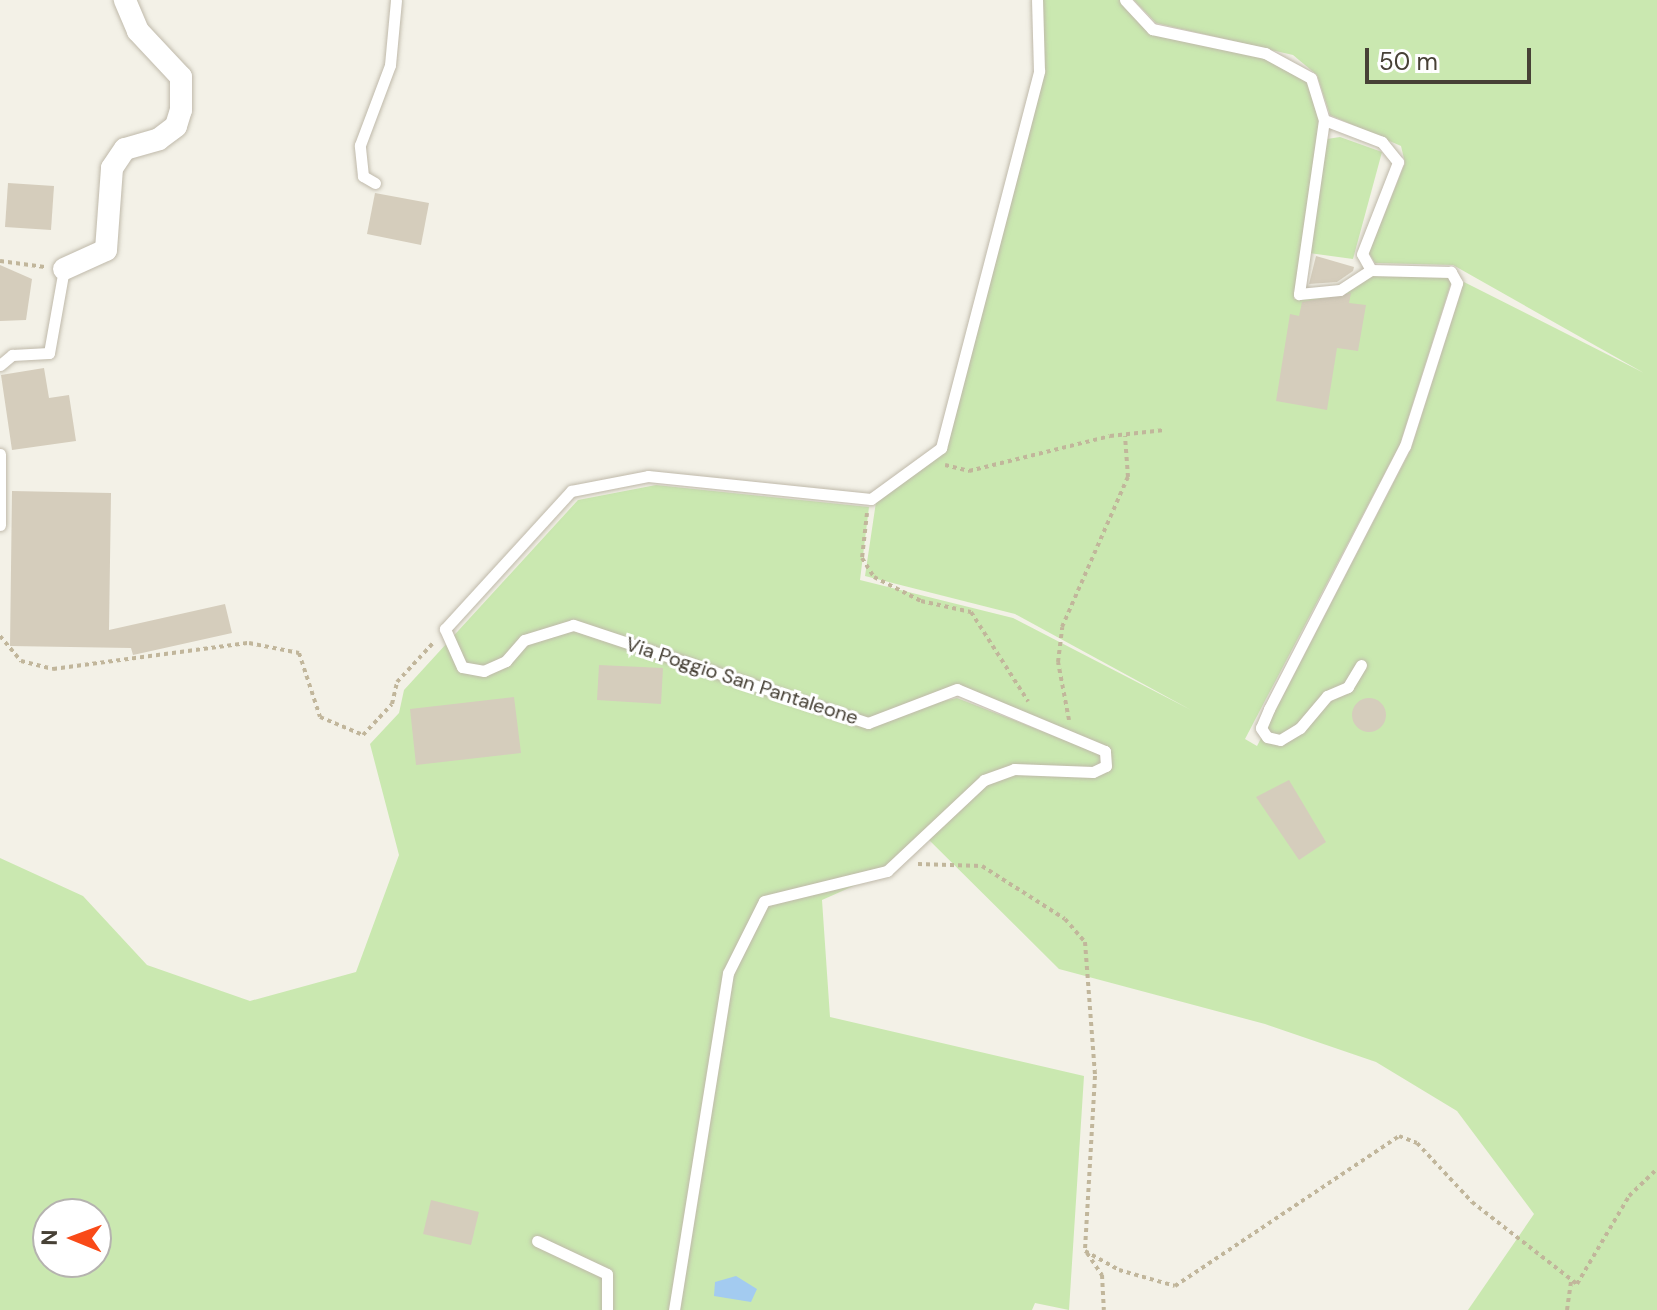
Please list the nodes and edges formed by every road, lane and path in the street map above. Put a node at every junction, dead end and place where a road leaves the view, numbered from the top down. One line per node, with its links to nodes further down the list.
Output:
1 (125, 0): 8 (street)
2 (396, 0): 6 (lane)
3 (1037, 0): 14 (lane)
4 (1125, 0): 5 (lane)
5 (1324, 120): 9 (lane); 9 (lane)
6 (375, 183)
7 (0, 261): 8 (path)
8 (64, 269): 10 (lane)
9 (1371, 270): 19 (lane)
10 (0, 365)
11 (1165, 430): 12 (path)
12 (1125, 436): 14 (path); 21 (path)
13 (0, 454): 16 (lane)
14 (928, 458): 15 (lane)
15 (871, 499): 17 (lane); 20 (path)
16 (0, 525)
17 (445, 629): 18 (path); 20 (lane, Via Poggio San Pantaleone)
18 (0, 636)
19 (1361, 665)
20 (1050, 726): 21 (lane, Via Poggio San Pantaleone)
21 (1070, 735): 22 (lane, Via Poggio San Pantaleone)
22 (906, 853): 25 (path); 28 (lane, Via Poggio San Pantaleone)
23 (1657, 1169): 26 (path)
24 (537, 1241): 27 (lane)
25 (1085, 1251): 26 (path); 29 (path)
26 (1571, 1279): 30 (path)
27 (607, 1310)
28 (674, 1310)
29 (1104, 1310)
30 (1567, 1310)

